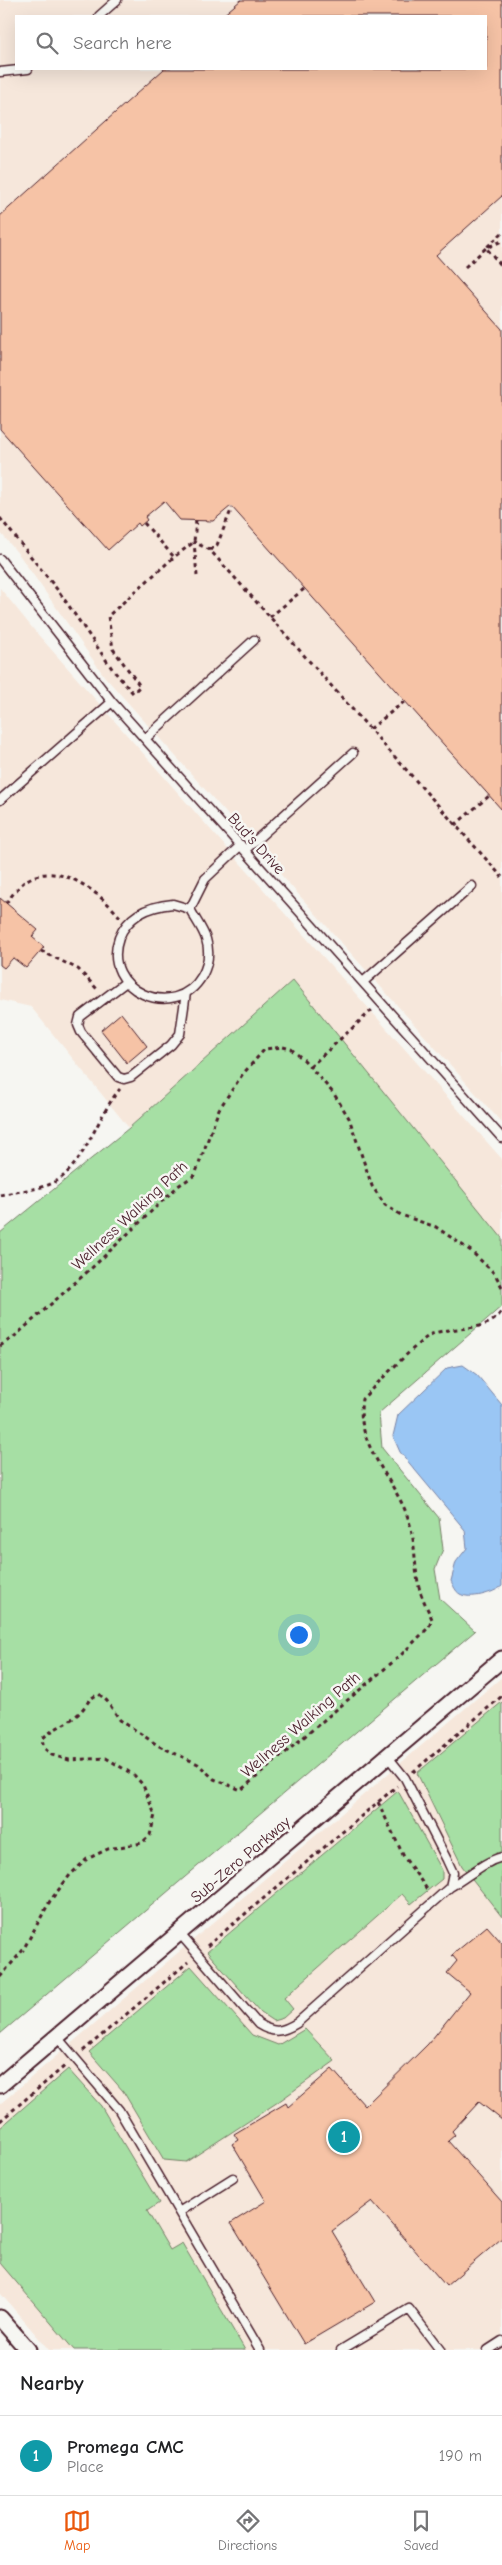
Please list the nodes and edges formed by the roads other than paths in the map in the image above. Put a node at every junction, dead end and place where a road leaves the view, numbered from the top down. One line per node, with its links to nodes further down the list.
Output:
1 (117, 0): 2 (lane)
2 (100, 15)
3 (19, 70): 4 (lane)
4 (0, 72)
5 (0, 558): 7 (lane, Bud's Drive)
6 (254, 640): 8 (lane)
7 (112, 702): 8 (lane, Bud's Drive); 10 (lane)
8 (145, 739): 11 (lane, Bud's Drive)
9 (353, 752): 11 (lane)
10 (0, 800)
11 (243, 848): 13 (lane); 15 (lane, Bud's Drive)
12 (472, 886): 15 (lane)
13 (190, 909): 14 (lane); 16 (lane)
14 (126, 982): 16 (lane); 16 (lane)
15 (363, 982): 17 (lane, Bud's Drive)
16 (186, 993)
17 (502, 1138)
18 (502, 1659): 19 (street, Sub-Zero Parkway)
19 (388, 1757): 21 (lane); 22 (street, Sub-Zero Parkway)
20 (502, 1857): 21 (lane)
21 (450, 1887): 22 (lane)
22 (180, 1934): 23 (street, Sub-Zero Parkway)
23 (57, 2037): 24 (street, Sub-Zero Parkway); 26 (lane)
24 (0, 2086)
25 (233, 2178): 26 (lane)
26 (179, 2212): 30 (lane)
27 (0, 2318): 29 (street)
28 (502, 2341): 33 (lane)
29 (28, 2350)
30 (260, 2350)
31 (341, 2350): 32 (lane)
32 (440, 2350)
33 (488, 2350)

